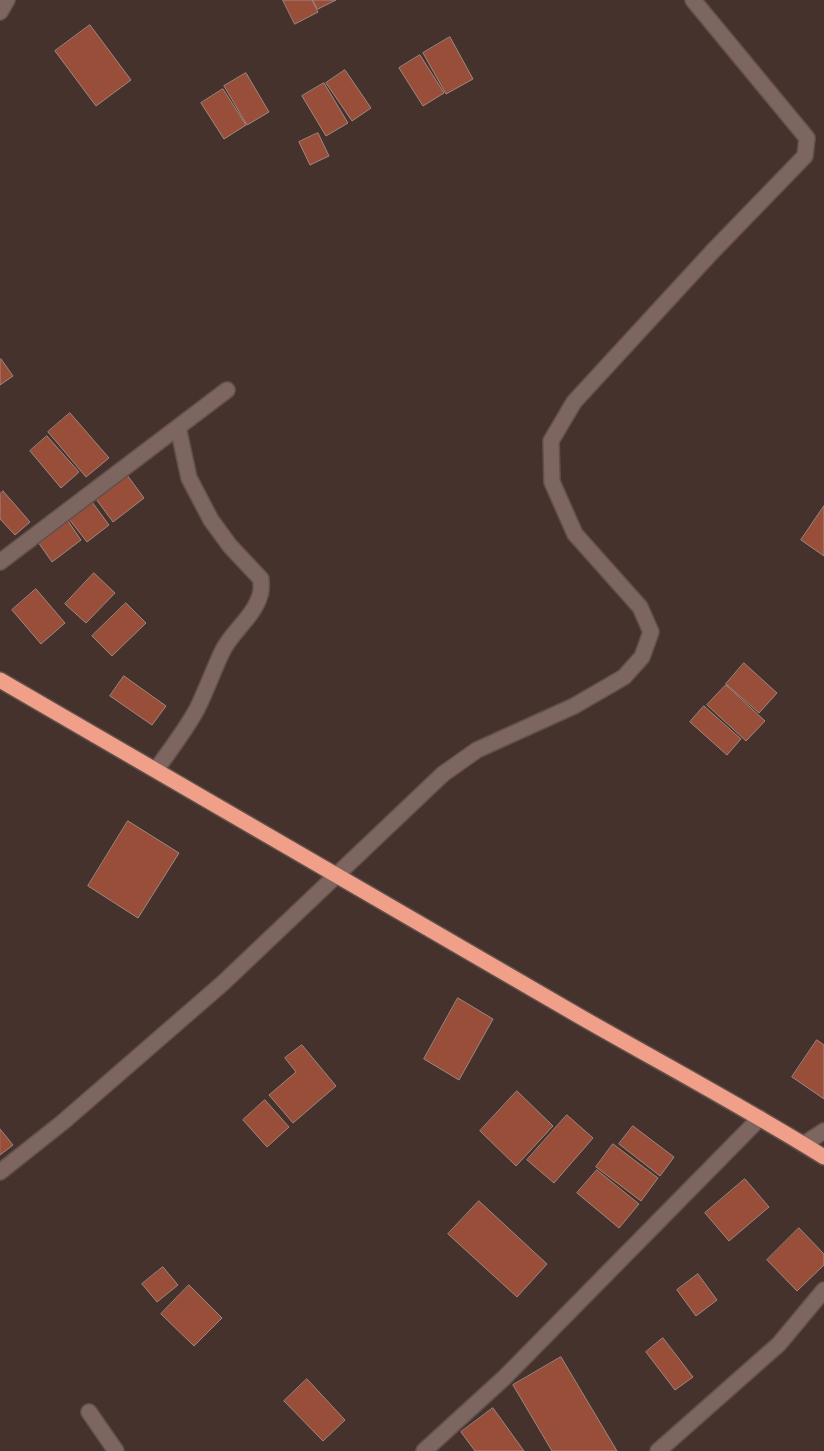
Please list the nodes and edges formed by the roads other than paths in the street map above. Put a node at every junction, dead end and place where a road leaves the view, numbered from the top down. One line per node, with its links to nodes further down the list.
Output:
1 (7, 0): 3 (street)
2 (693, 0): 9 (street)
3 (0, 12)
4 (227, 390): 5 (street)
5 (178, 427): 6 (street); 8 (street)
6 (0, 562)
7 (0, 680): 8 (highway)
8 (156, 770): 9 (highway)
9 (338, 874): 10 (highway); 14 (street)
10 (760, 1118): 12 (highway); 18 (street)
11 (824, 1131): 12 (street)
12 (804, 1144): 13 (highway)
13 (824, 1157)
14 (0, 1172)
15 (824, 1290): 19 (street)
16 (89, 1412): 17 (street)
17 (116, 1451)
18 (424, 1451)
19 (658, 1451)

